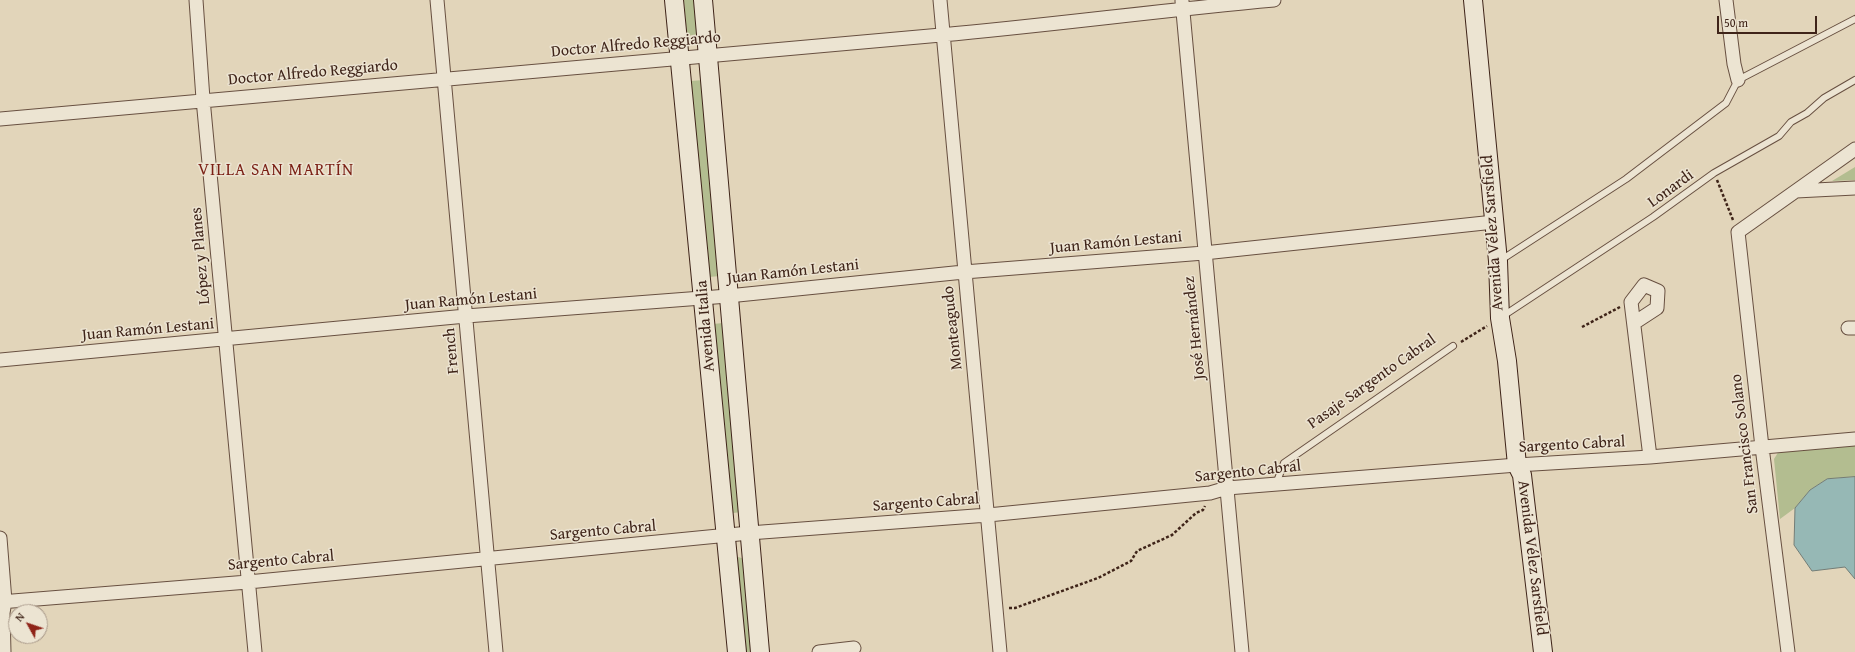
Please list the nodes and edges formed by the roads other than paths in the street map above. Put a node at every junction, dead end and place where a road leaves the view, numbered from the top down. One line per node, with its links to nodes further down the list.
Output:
1 (196, 0): 17 (street, López y Planes)
2 (437, 0): 14 (street, French)
3 (674, 0): 13 (main road, Avenida Italia)
4 (703, 0): 12 (main road, Avenida Italia)
5 (940, 0): 11 (street, Monteagudo)
6 (1274, 0): 9 (street, Doctor Alfredo Reggiardo)
7 (1473, 0): 22 (main road, Avenida Vélez Sarsfield)
8 (1726, 0): 15 (street)
9 (1183, 4): 11 (street, Doctor Alfredo Reggiardo); 23 (street, José Hernández)
10 (1855, 19): 15 (lane)
11 (943, 35): 12 (street, Doctor Alfredo Reggiardo); 25 (street, Monteagudo)
12 (707, 56): 13 (street, Doctor Alfredo Reggiardo); 26 (main road, Avenida Italia)
13 (679, 60): 14 (street, Doctor Alfredo Reggiardo); 27 (main road, Avenida Italia)
14 (444, 79): 17 (street, Doctor Alfredo Reggiardo); 28 (street, French)
15 (1738, 80): 24 (lane)
16 (1855, 80): 29 (lane, Lonardi)
17 (203, 99): 18 (street, Doctor Alfredo Reggiardo); 31 (street, López y Planes)
18 (0, 119)
19 (1855, 149): 21 (street)
20 (1855, 188): 21 (street)
21 (1796, 191): 35 (street, San Francisco Solano)
22 (1494, 222): 23 (street, Juan Ramón Lestani); 24 (main road, Avenida Vélez Sarsfield)
23 (1204, 253): 25 (street, Juan Ramón Lestani); 39 (street, José Hernández)
24 (1498, 262): 29 (main road, Avenida Vélez Sarsfield)
25 (964, 272): 26 (street, Juan Ramón Lestani); 40 (street, Monteagudo)
26 (728, 296): 27 (street, Juan Ramón Lestani); 41 (main road, Avenida Italia)
27 (703, 298): 28 (street, Juan Ramón Lestani); 42 (main road, Avenida Italia)
28 (466, 316): 31 (street, Juan Ramón Lestani); 44 (street, French)
29 (1500, 318): 37 (main road, Avenida Vélez Sarsfield)
30 (1634, 323): 30 (street); 36 (street)
31 (226, 340): 33 (street, Juan Ramón Lestani); 45 (street, López y Planes)
32 (1453, 346): 38 (lane, Pasaje Sargento Cabral)
33 (0, 360)
34 (1855, 439): 35 (street, Sargento Cabral)
35 (1762, 447): 36 (street, Sargento Cabral); 58 (street, San Francisco Solano)
36 (1650, 457): 37 (street, Sargento Cabral)
37 (1517, 465): 38 (street, Sargento Cabral); 56 (main road, Avenida Vélez Sarsfield); 57 (main road, Avenida Vélez Sarsfield)
38 (1276, 484): 39 (street, Sargento Cabral)
39 (1227, 488): 40 (street, Sargento Cabral); 55 (street, José Hernández)
40 (988, 515): 41 (street, Sargento Cabral); 54 (street, Monteagudo)
41 (748, 533): 42 (street, Sargento Cabral); 52 (main road, Avenida Italia)
42 (725, 537): 44 (street, Sargento Cabral); 51 (main road, Avenida Italia)
43 (0, 538): 46 (street)
44 (488, 559): 45 (street, Sargento Cabral); 50 (street, French)
45 (248, 582): 46 (street, Sargento Cabral); 49 (street, López y Planes)
46 (2, 601): 48 (street)
47 (854, 648): 53 (street)
48 (4, 652)
49 (255, 652)
50 (496, 652)
51 (737, 652)
52 (760, 652)
53 (819, 652)
54 (1000, 652)
55 (1242, 652)
56 (1531, 652)
57 (1543, 652)
58 (1788, 652)

